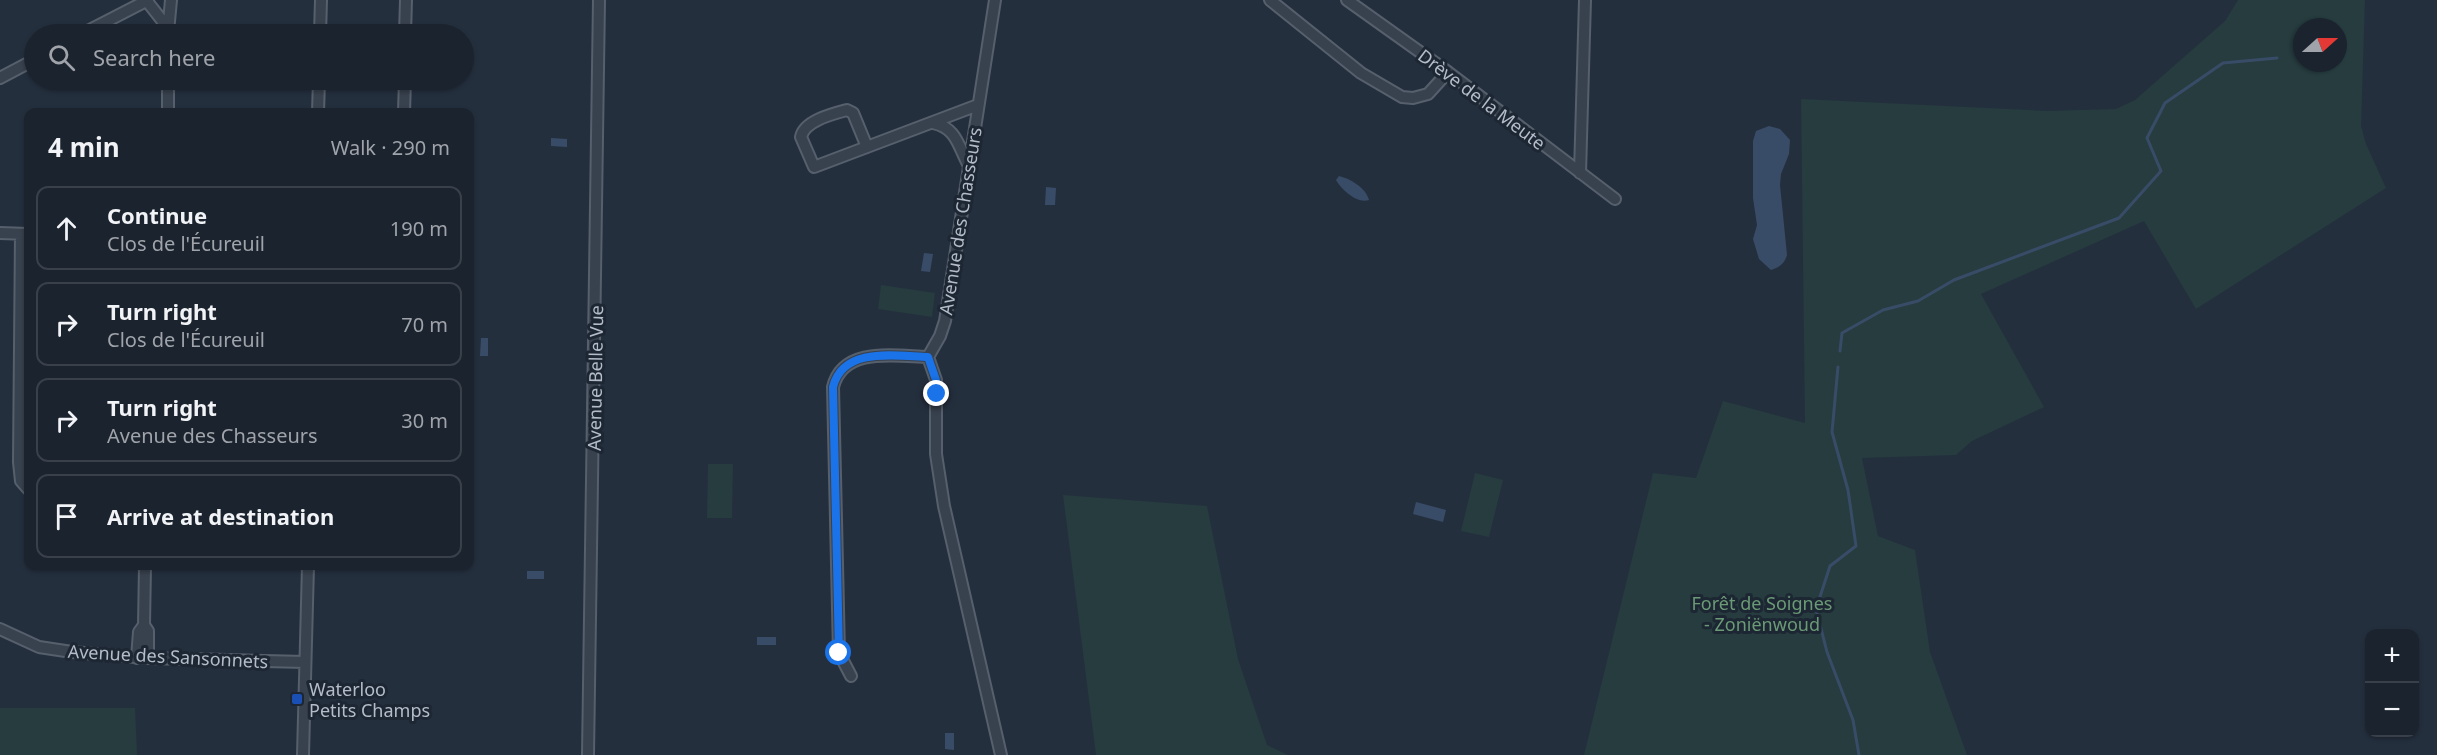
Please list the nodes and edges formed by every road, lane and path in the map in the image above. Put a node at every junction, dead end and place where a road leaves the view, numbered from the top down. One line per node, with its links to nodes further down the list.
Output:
1 (147, 0): 10 (street); 11 (street)
2 (171, 0): 12 (street)
3 (321, 0): 13 (street)
4 (406, 0): 14 (street)
5 (599, 0): 44 (street, Avenue Belle Vue)
6 (995, 0): 21 (street, Avenue des Chasseurs)
7 (1270, 0): 16 (street)
8 (1347, 0): 16 (street, Drève de la Meute)
9 (1585, 0): 28 (street)
10 (101, 24)
11 (163, 24)
12 (169, 24)
13 (320, 24)
14 (405, 24)
15 (24, 65): 17 (street)
16 (1448, 72): 28 (street, Drève de la Meute)
17 (0, 78)
18 (168, 90): 22 (street)
19 (319, 90): 23 (street)
20 (405, 90): 24 (street)
21 (978, 105): 25 (street); 27 (street, Avenue des Chasseurs)
22 (168, 108)
23 (318, 108)
24 (404, 108)
25 (932, 123): 26 (street); 27 (street)
26 (867, 147): 26 (street)
27 (969, 166): 33 (street, Avenue des Chasseurs)
28 (1580, 173): 29 (street, Drève de la Meute)
29 (1615, 199)
30 (0, 233): 31 (street)
31 (24, 234)
32 (24, 272): 34 (street)
33 (928, 357): 42 (street); 45 (street)
34 (24, 484)
35 (145, 570): 37 (street)
36 (308, 570): 41 (street)
37 (144, 625): 39 (street); 40 (street)
38 (0, 629): 39 (street, Avenue des Sansonnets)
39 (137, 658): 40 (street, Avenue des Sansonnets)
40 (148, 658): 41 (street, Avenue des Sansonnets)
41 (305, 662): 43 (street)
42 (851, 676)
43 (303, 755)
44 (588, 755)
45 (1001, 755)

